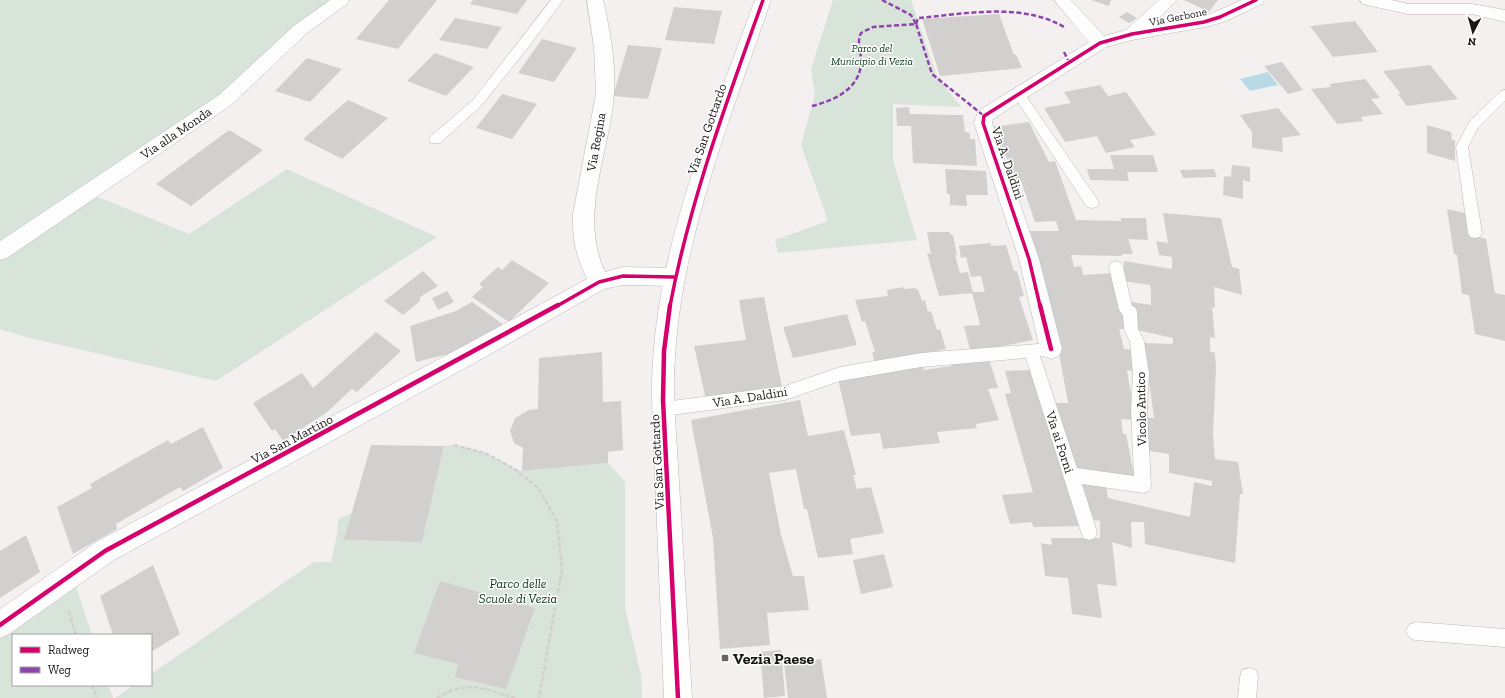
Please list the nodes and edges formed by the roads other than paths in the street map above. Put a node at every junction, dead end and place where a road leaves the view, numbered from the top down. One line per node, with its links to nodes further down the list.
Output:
1 (340, 0): 17 (street, Via alla Monda)
2 (557, 0): 14 (lane)
3 (595, 0): 20 (street, Via Regina)
4 (763, 0): 19 (street, Via San Gottardo)
5 (1062, 0): 11 (street)
6 (1169, 0): 10 (street)
7 (1256, 0): 10 (street, Via Gerbone)
8 (1368, 0): 9 (street)
9 (1505, 16)
10 (1132, 34): 11 (street, Via Gerbone)
11 (1100, 43): 12 (street, Via A. Daldini)
12 (1018, 93): 15 (lane); 21 (street, Via A. Daldini)
13 (1505, 94): 16 (lane)
14 (435, 140)
15 (1092, 203)
16 (1475, 233)
17 (0, 252)
18 (1116, 267): 24 (lane, Vicolo Antico)
19 (674, 277): 20 (street, Via San Martino); 23 (street, Via San Gottardo)
20 (599, 282): 26 (street, Via San Martino)
21 (1051, 349): 22 (lane, Via A. Daldini)
22 (1032, 351): 23 (lane, Via A. Daldini); 24 (lane, Via ai Forni)
23 (664, 409): 30 (street, Via San Gottardo)
24 (1071, 475): 25 (lane, Via ai Forni)
25 (1089, 532)
26 (0, 624)
27 (1415, 631): 28 (lane)
28 (1505, 638)
29 (1249, 677): 31 (lane)
30 (678, 698)
31 (1247, 698)

